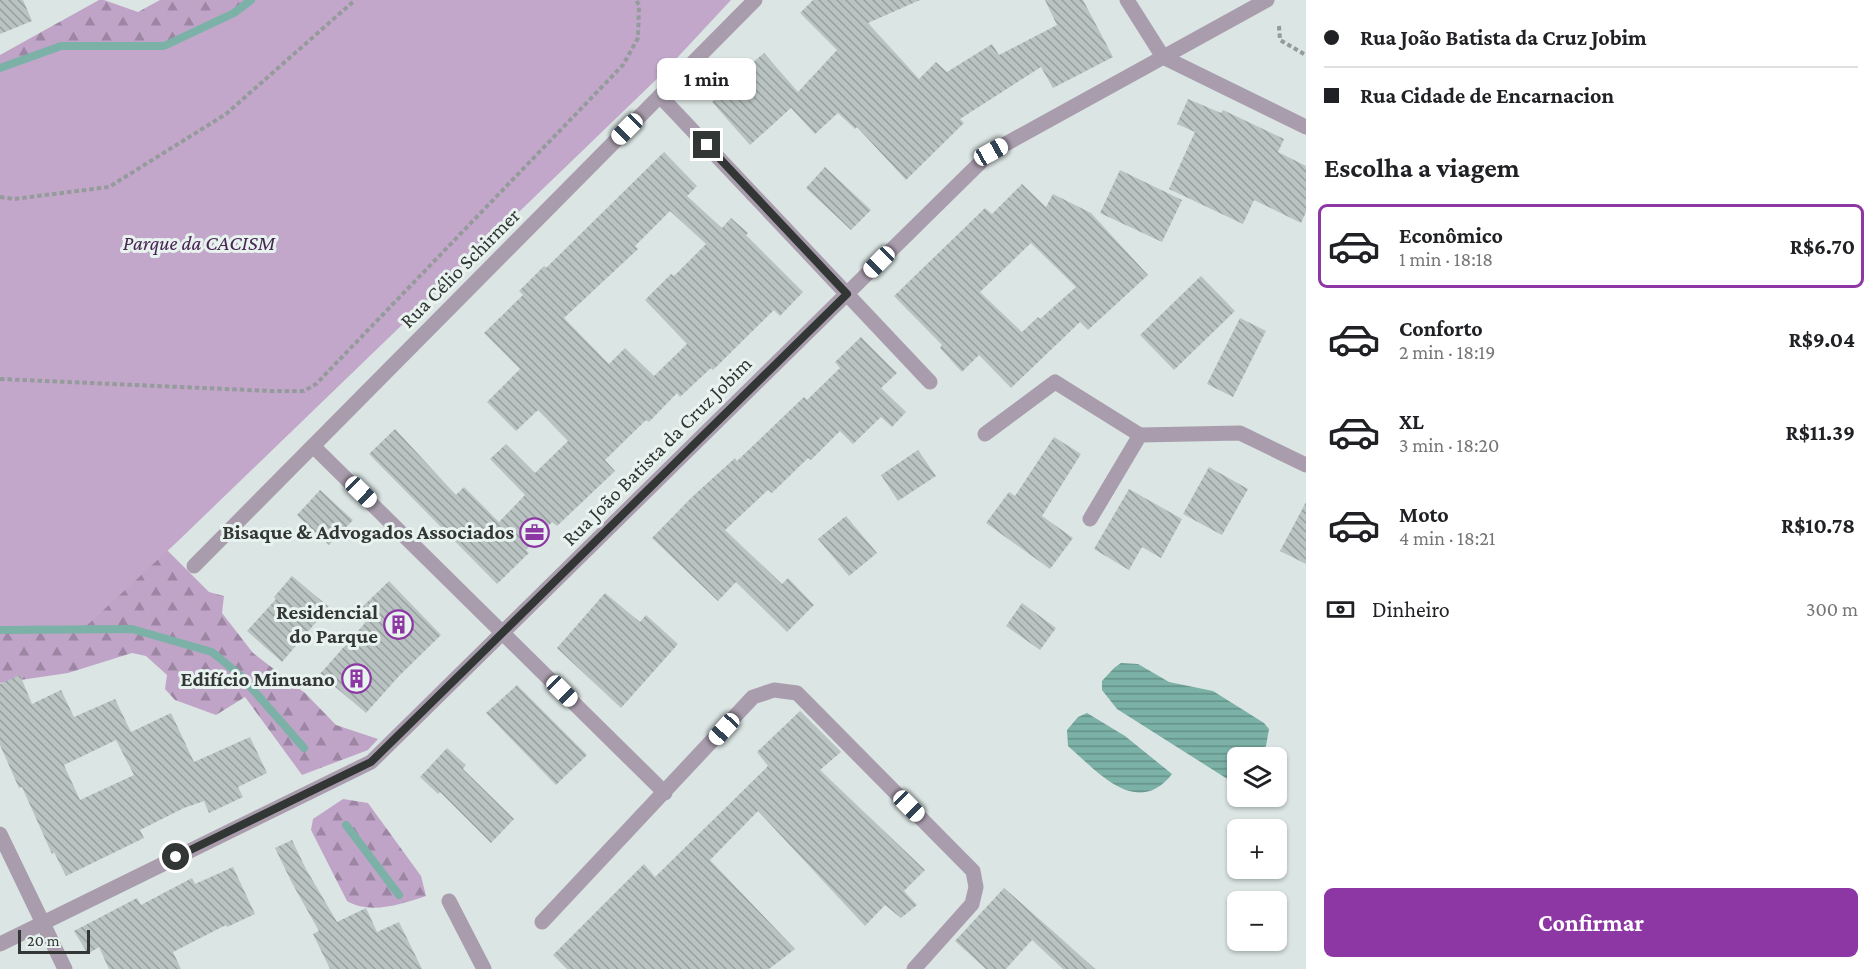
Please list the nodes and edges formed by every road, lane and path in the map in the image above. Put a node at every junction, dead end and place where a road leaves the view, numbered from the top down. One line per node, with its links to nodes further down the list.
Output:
1 (355, 0): 11 (path)
2 (636, 0): 13 (path)
3 (755, 0): 9 (street, Rua Célio Schirmer)
4 (1127, 0): 8 (street)
5 (1267, 0): 8 (street, Rua João Batista da Cruz Jobim)
6 (1279, 26): 7 (path)
7 (1304, 54)
8 (1163, 57): 10 (street); 12 (street, Rua João Batista da Cruz Jobim)
9 (660, 96): 12 (street); 17 (street, Rua Célio Schirmer)
10 (1306, 127)
11 (0, 197)
12 (847, 294): 14 (street); 21 (street, Rua João Batista da Cruz Jobim)
13 (0, 379)
14 (930, 382)
15 (985, 434): 16 (street)
16 (1140, 435): 18 (street); 19 (street)
17 (313, 446): 20 (street, Rua Célio Schirmer); 21 (street)
18 (1306, 465)
19 (1090, 519)
20 (194, 566)
21 (503, 633): 22 (street); 26 (street, Rua João Batista da Cruz Jobim)
22 (665, 793): 25 (street); 30 (street)
23 (0, 834): 26 (street)
24 (449, 902): 29 (street)
25 (542, 922)
26 (43, 923): 27 (street, Rua João Batista da Cruz Jobim); 28 (street)
27 (0, 944)
28 (65, 969)
29 (484, 969)
30 (914, 969)

